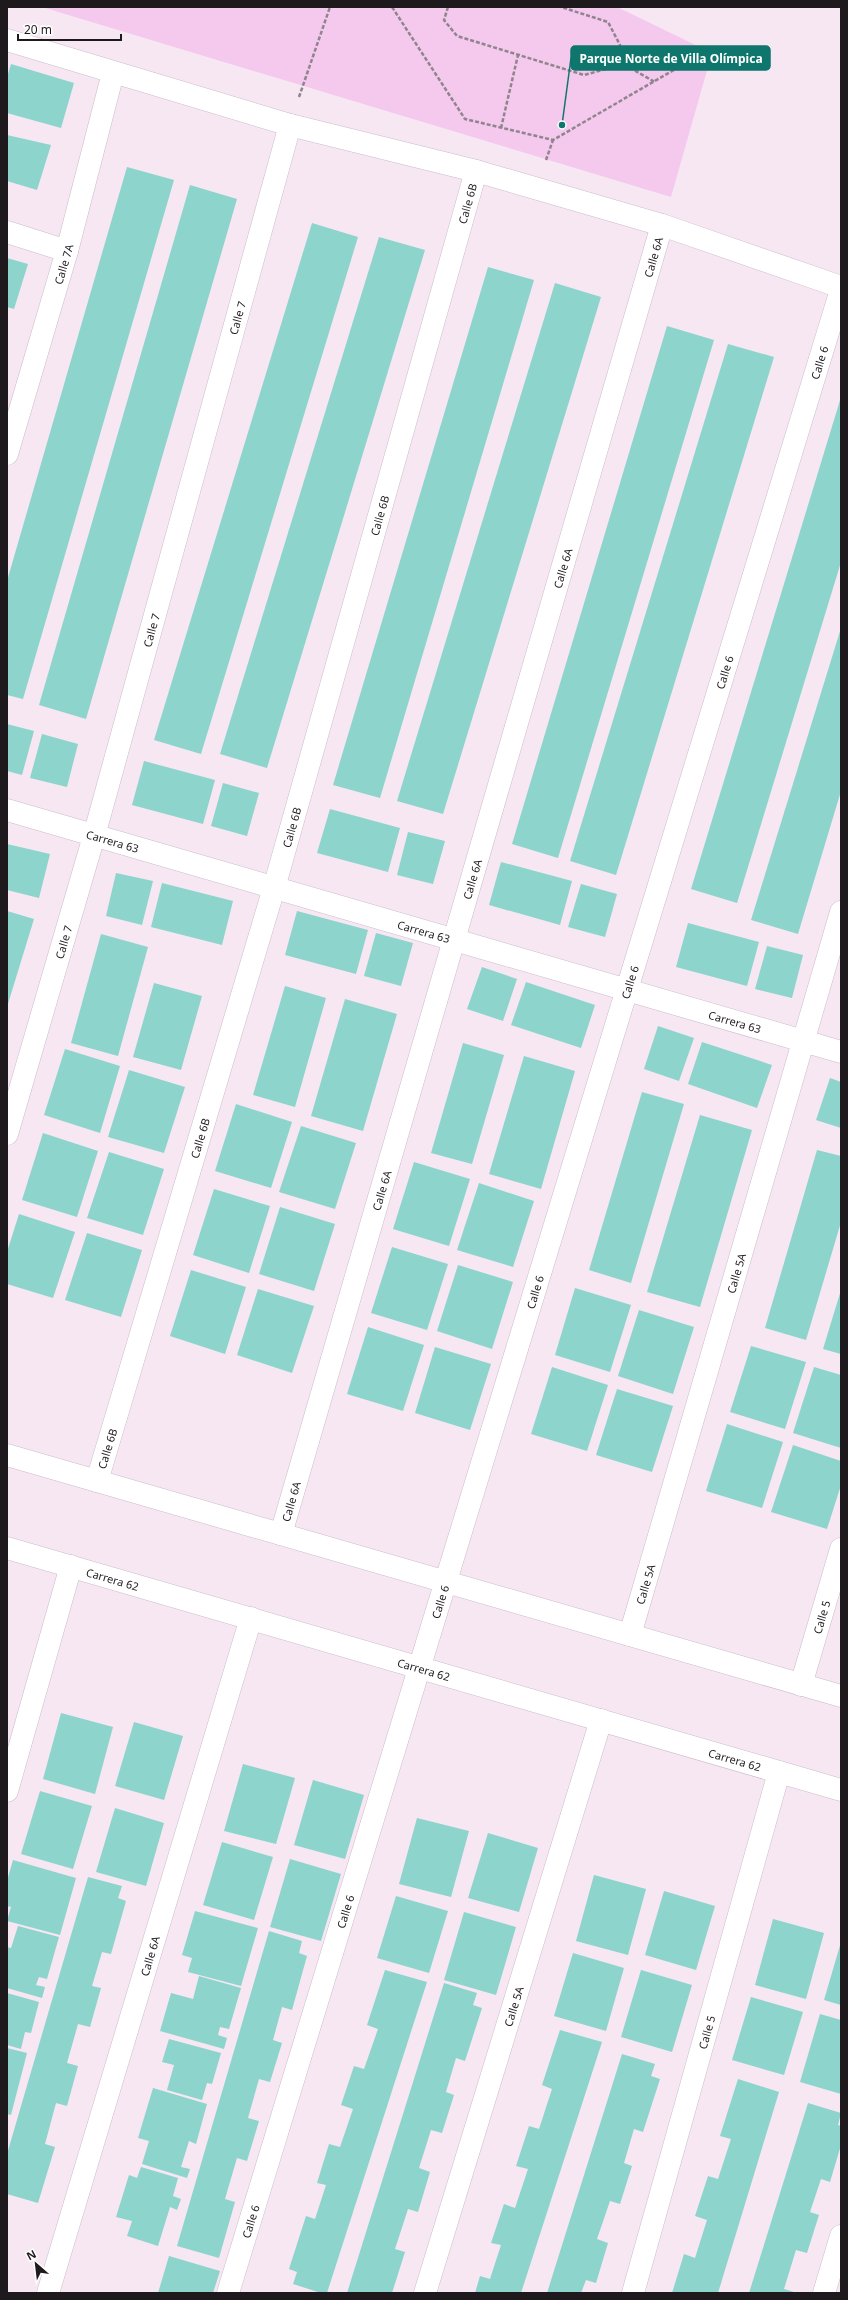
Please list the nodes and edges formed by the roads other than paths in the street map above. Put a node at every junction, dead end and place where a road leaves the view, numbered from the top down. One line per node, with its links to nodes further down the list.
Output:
1 (7, 40): 2 (street)
2 (113, 73): 3 (street); 7 (street, Calle 7A)
3 (290, 125): 4 (street); 12 (street, Calle 7)
4 (476, 171): 5 (street); 13 (street, Calle 6B)
5 (662, 225): 8 (street); 15 (street, Calle 6A)
6 (7, 232): 7 (street)
7 (66, 251): 10 (street, Calle 7A)
8 (841, 287)
9 (841, 290): 16 (street, Calle 6)
10 (9, 440)
11 (7, 810): 12 (street, Carrera 63)
12 (94, 836): 13 (street, Carrera 63); 19 (street, Calle 7)
13 (274, 888): 15 (street, Carrera 63); 21 (street, Calle 6B)
14 (841, 912): 17 (street, Calle 5A)
15 (453, 940): 16 (street, Carrera 63); 22 (street, Calle 6A)
16 (627, 990): 17 (street, Carrera 63); 26 (street, Calle 6)
17 (803, 1041): 18 (street, Carrera 63); 28 (street, Calle 5A)
18 (841, 1052)
19 (7, 1134)
20 (7, 1455): 21 (street)
21 (97, 1481): 22 (street)
22 (281, 1534): 26 (street)
23 (7, 1548): 25 (street, Carrera 62)
24 (841, 1549): 30 (street, Calle 5)
25 (71, 1566): 27 (street, Carrera 62); 35 (street)
26 (446, 1582): 28 (street); 29 (street, Calle 6)
27 (251, 1618): 29 (street, Carrera 62); 37 (street, Calle 6A)
28 (630, 1635): 30 (street)
29 (420, 1667): 32 (street, Carrera 62); 38 (street, Calle 6)
30 (801, 1685): 31 (street)
31 (841, 1696)
32 (601, 1720): 33 (street, Carrera 62); 39 (street, Calle 5A)
33 (779, 1772): 34 (street, Carrera 62); 40 (street, Calle 5)
34 (841, 1790)
35 (7, 1791)
36 (841, 2236): 41 (street)
37 (48, 2293)
38 (228, 2293)
39 (425, 2293)
40 (633, 2293)
41 (824, 2293)

